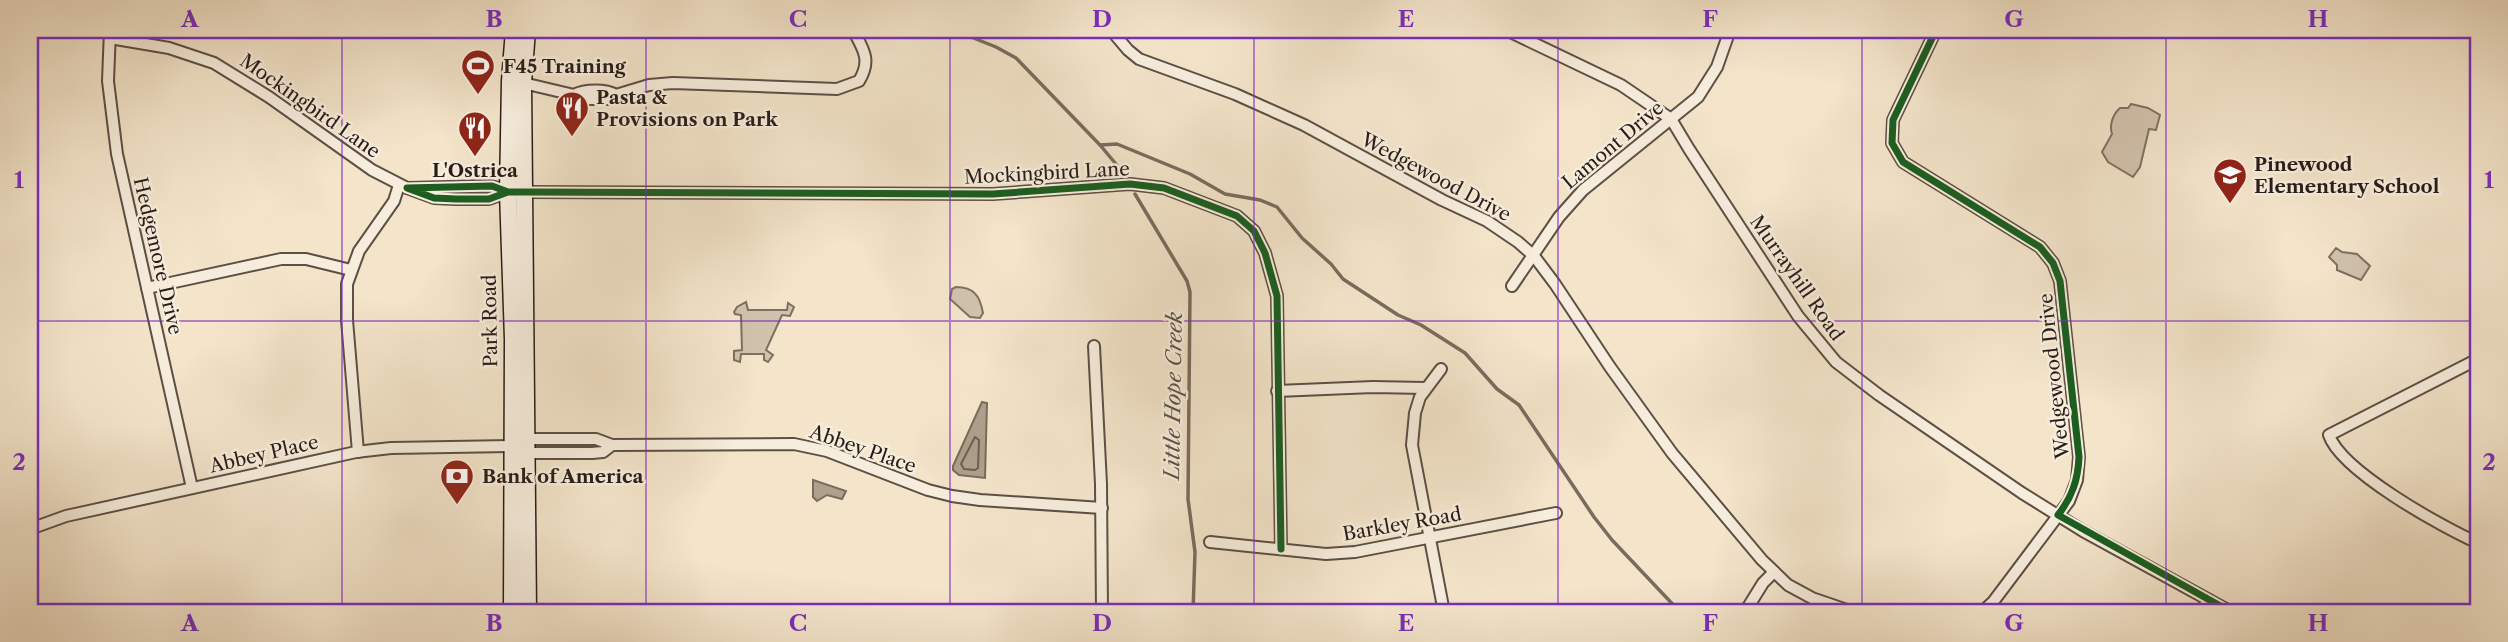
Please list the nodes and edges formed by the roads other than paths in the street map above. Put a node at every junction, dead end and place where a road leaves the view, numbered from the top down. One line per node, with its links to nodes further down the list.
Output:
1 (514, 30): 9 (main road, Park Road)
2 (527, 30): 9 (main road, Park Road)
3 (853, 30): 9 (street)
4 (1111, 30): 13 (street, Wedgewood Drive)
5 (1506, 30): 10 (street, Murrayhill Road)
6 (1730, 30): 10 (street, Lamont Drive)
7 (1936, 30): 27 (street, Wedgewood Drive)
8 (110, 34): 11 (street, Mockingbird Lane); 16 (street, Hedgemore Drive)
9 (517, 82): 12 (main road, Park Road)
10 (1671, 119): 13 (street, Lamont Drive); 27 (street, Murrayhill Road)
11 (403, 186): 12 (street, Mockingbird Lane); 14 (street)
12 (516, 192): 21 (street, Mockingbird Lane); 22 (main road, Park Road)
13 (1534, 256): 15 (street, Lamont Drive); 33 (street, Wedgewood Drive)
14 (351, 270): 16 (street); 23 (street)
15 (1512, 286)
16 (147, 288): 24 (street, Hedgemore Drive)
17 (1094, 346): 25 (street)
18 (2478, 359): 31 (street)
19 (1441, 369): 20 (street)
20 (1425, 388): 21 (street); 29 (street)
21 (1277, 391): 32 (street, Mockingbird Lane)
22 (521, 446): 23 (street, Abbey Place); 25 (street, Abbey Place); 35 (main road, Park Road); 36 (main road, Park Road)
23 (358, 452): 24 (street, Abbey Place)
24 (192, 488): 28 (street, Abbey Place)
25 (1102, 509): 37 (street)
26 (1556, 513): 29 (street, Barkley Road)
27 (2058, 515): 34 (street, Murrayhill Road); 41 (street, Wedgewood Drive)
28 (30, 529)
29 (1429, 537): 32 (street, Barkley Road); 38 (street)
30 (1210, 542): 32 (street, Barkley Road)
31 (2478, 543)
32 (1281, 549)
33 (1774, 572): 39 (street); 40 (street, Wedgewood Drive)
34 (2209, 600): 42 (street); 43 (street, Murrayhill Road)
35 (512, 612)
36 (528, 612)
37 (1102, 612)
38 (1444, 612)
39 (1745, 612)
40 (1853, 612)
41 (1982, 612)
42 (2200, 612)
43 (2231, 612)

